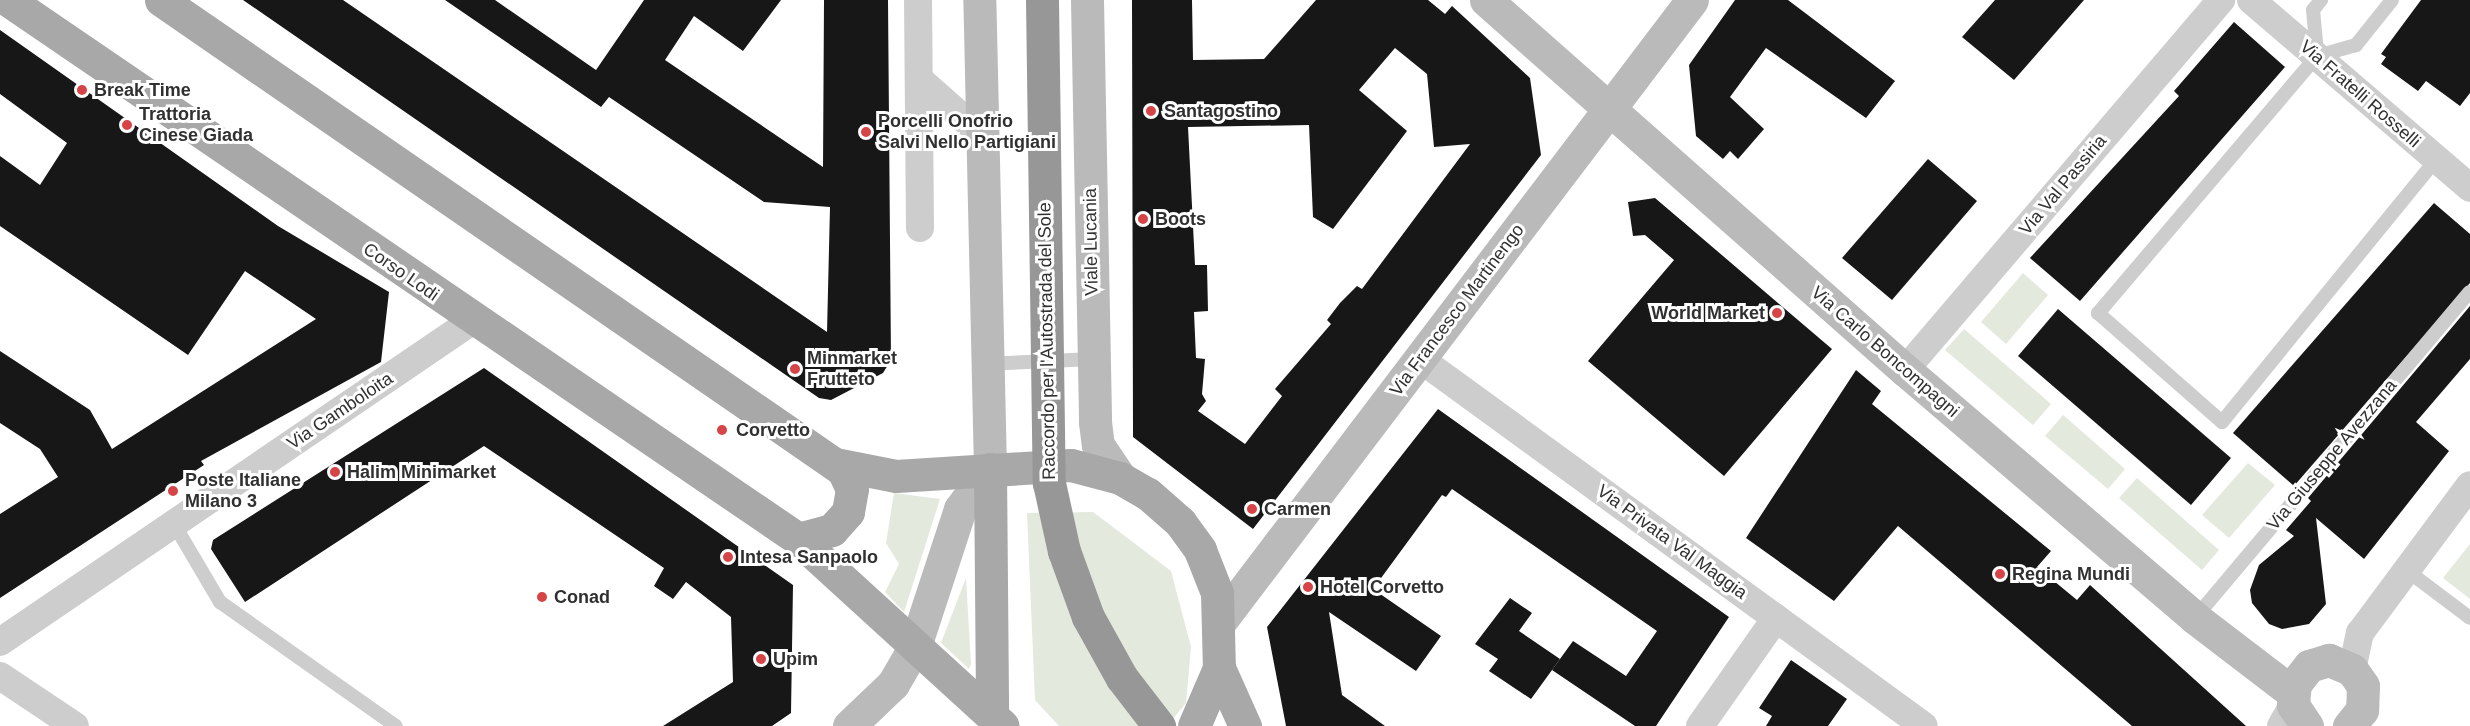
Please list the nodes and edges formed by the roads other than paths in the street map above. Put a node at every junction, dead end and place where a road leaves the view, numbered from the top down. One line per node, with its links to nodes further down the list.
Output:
1 (8, 0): 21 (main road, Corso Lodi)
2 (161, 0): 26 (main road)
3 (918, 0): 14 (street)
4 (979, 0): 16 (street)
5 (1042, 0): 47 (highway, Raccordo per l'Autostrada del Sole, bridge)
6 (1087, 0): 22 (street, Viale Lucania)
7 (1486, 0): 15 (street, Via Carlo Boncompagni)
8 (1692, 0): 15 (street, Via Francesco Martinengo)
9 (2221, 0): 25 (street, Via Val Passiria)
10 (2251, 0): 13 (street, Via Fratelli Rosselli)
11 (2321, 0): 13 (lane)
12 (2392, 0): 13 (lane)
13 (2317, 56): 17 (street, Via Fratelli Rosselli); 17 (lane)
14 (920, 80): 16 (street); 19 (street)
15 (1611, 108): 23 (street, Via Francesco Martinengo); 25 (street, Via Carlo Boncompagni)
16 (980, 133): 24 (street)
17 (2435, 161): 18 (street, Via Fratelli Rosselli)
18 (2470, 188)
19 (920, 228)
20 (2470, 292): 34 (lane, Via Giuseppe Avezzana)
21 (472, 321): 30 (street, Via Gamboloita); 31 (main road, Corso Lodi)
22 (1094, 359): 24 (lane); 28 (street, Viale Lucania)
23 (1420, 359): 33 (street, Via Privata Val Maggia); 36 (street, Via Francesco Martinengo)
24 (986, 364): 27 (street)
25 (1905, 370): 34 (street, Via Carlo Boncompagni)
26 (835, 464): 27 (main road); 31 (main road)
27 (990, 469): 28 (main road); 38 (street); 43 (main road)
28 (1120, 478): 36 (main road)
29 (2470, 485): 32 (street)
30 (174, 524): 37 (street, Via Gamboloita); 45 (lane)
31 (798, 539): 38 (main road, Corso Lodi)
32 (2405, 569): 35 (lane); 39 (street)
33 (1776, 618): 50 (street); 51 (street, Via Privata Val Maggia)
34 (2195, 618): 42 (street, Via Carlo Boncompagni)
35 (2470, 618)
36 (1222, 619): 40 (main road)
37 (0, 642)
38 (915, 646): 43 (main road, Corso Lodi); 46 (street)
39 (2341, 665): 42 (street); 52 (street)
40 (1219, 668): 48 (main road); 49 (main road)
41 (0, 676): 44 (street)
42 (2294, 712)
43 (996, 723)
44 (75, 726)
45 (396, 726)
46 (849, 726)
47 (1159, 726)
48 (1194, 726)
49 (1245, 726)
50 (1700, 726)
51 (1924, 726)
52 (2349, 726)

